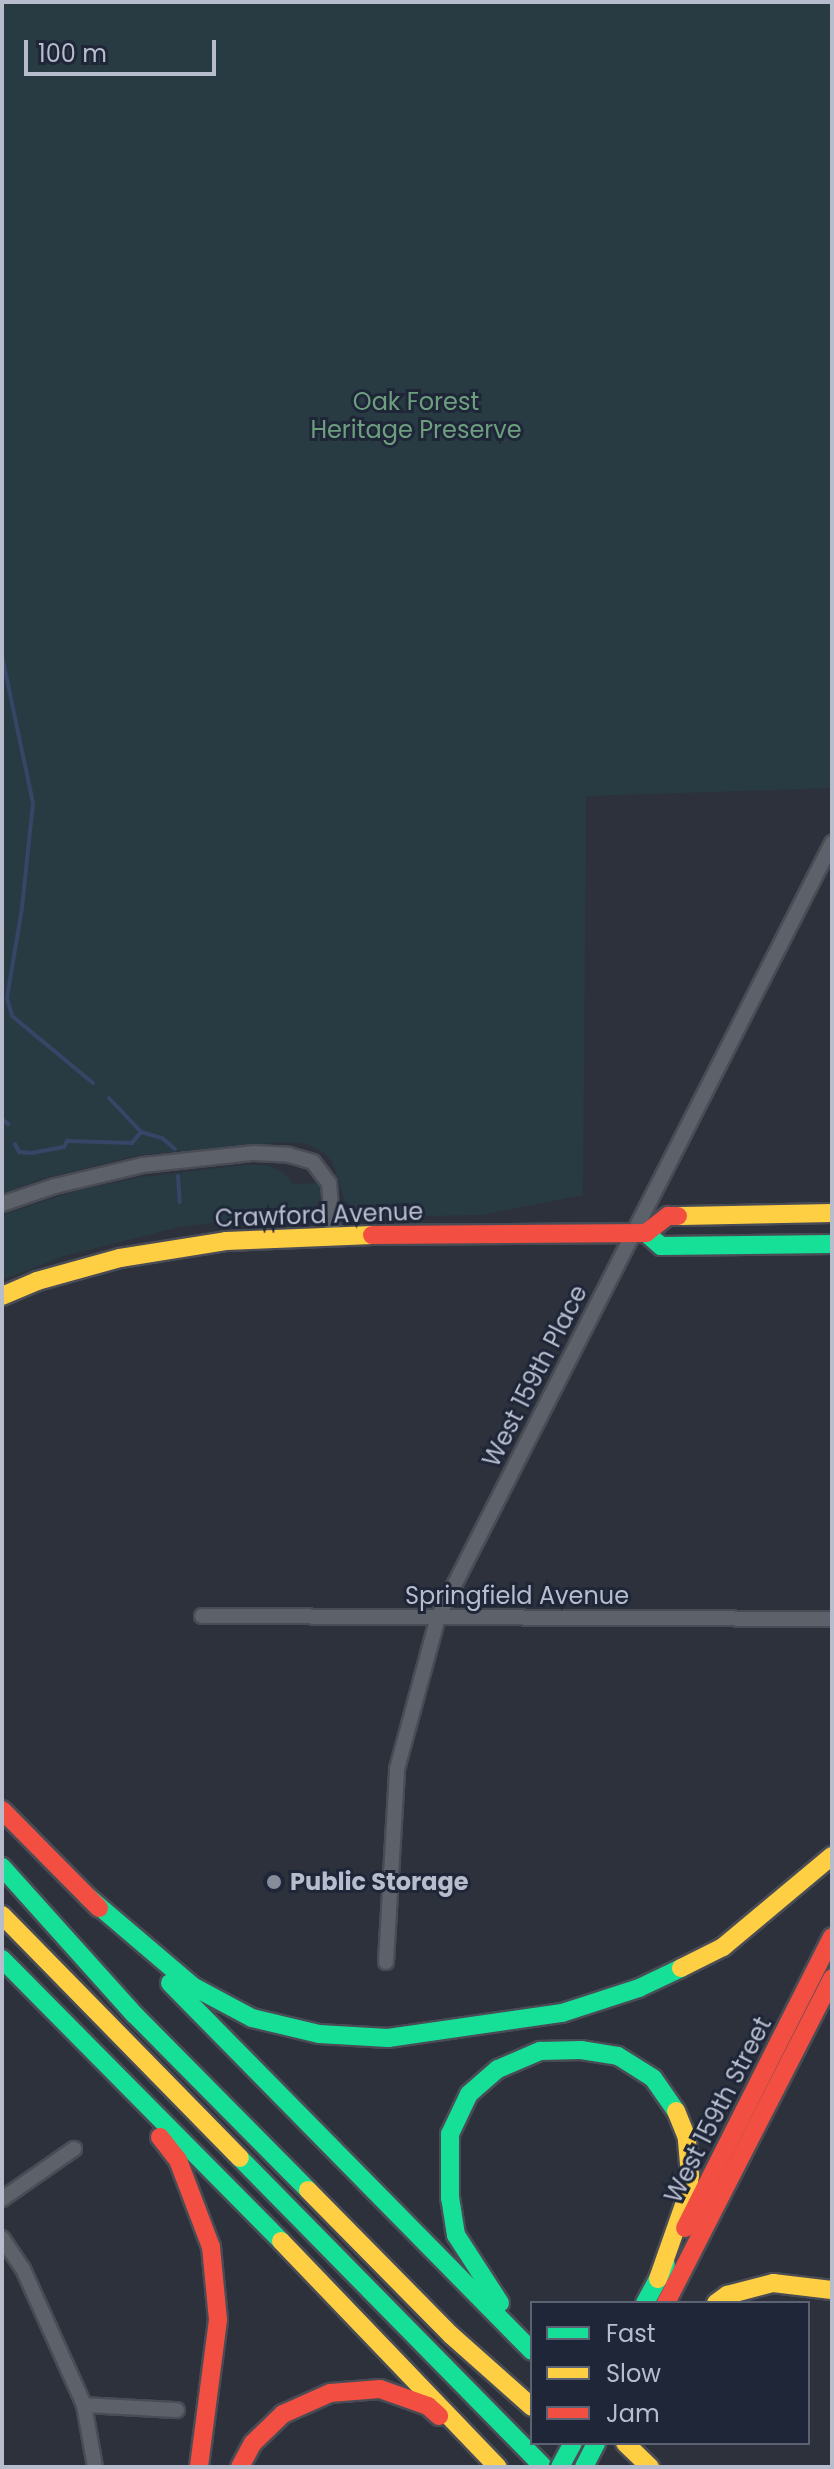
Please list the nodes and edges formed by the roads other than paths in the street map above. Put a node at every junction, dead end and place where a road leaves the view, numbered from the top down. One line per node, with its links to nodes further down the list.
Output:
1 (832, 843): 4 (street, West 159th Place)
2 (2, 1204): 5 (street)
3 (832, 1213): 4 (main road, Crawford Avenue)
4 (640, 1233): 5 (main road, Crawford Avenue); 6 (main road, Crawford Avenue); 9 (street, West 159th Place)
5 (333, 1235): 7 (main road, Crawford Avenue)
6 (832, 1244)
7 (2, 1296)
8 (202, 1616): 9 (street, Springfield Avenue)
9 (438, 1617): 10 (street, Springfield Avenue); 18 (street, West 159th Place)
10 (832, 1619)
11 (2, 1810): 14 (main road)
12 (832, 1856): 14 (main road)
13 (2, 1867): 32 (main road)
14 (87, 1896): 30 (main road)
15 (2, 1915): 42 (main road)
16 (832, 1937): 24 (main road, West 159th Street)
17 (2, 1959): 20 (main road)
18 (386, 1962)
19 (832, 1978): 27 (main road, West 159th Street)
20 (77, 2035): 38 (main road); 40 (main road)
21 (74, 2149): 22 (street)
22 (2, 2199)
23 (2, 2238): 31 (street)
24 (658, 2279): 26 (main road, West 159th Street); 29 (main road)
25 (832, 2290): 28 (main road)
26 (646, 2301)
27 (667, 2301)
28 (719, 2301)
29 (530, 2347)
30 (530, 2348)
31 (84, 2405): 33 (street); 39 (street)
32 (530, 2405)
33 (177, 2410)
34 (571, 2445): 43 (main road, bridge)
35 (574, 2445): 45 (main road)
36 (595, 2445): 44 (main road, bridge)
37 (627, 2445): 46 (main road)
38 (495, 2465): 41 (main road)
39 (95, 2467)
40 (199, 2467)
41 (240, 2467)
42 (544, 2467)
43 (560, 2467)
44 (584, 2467)
45 (599, 2467)
46 (650, 2467)

